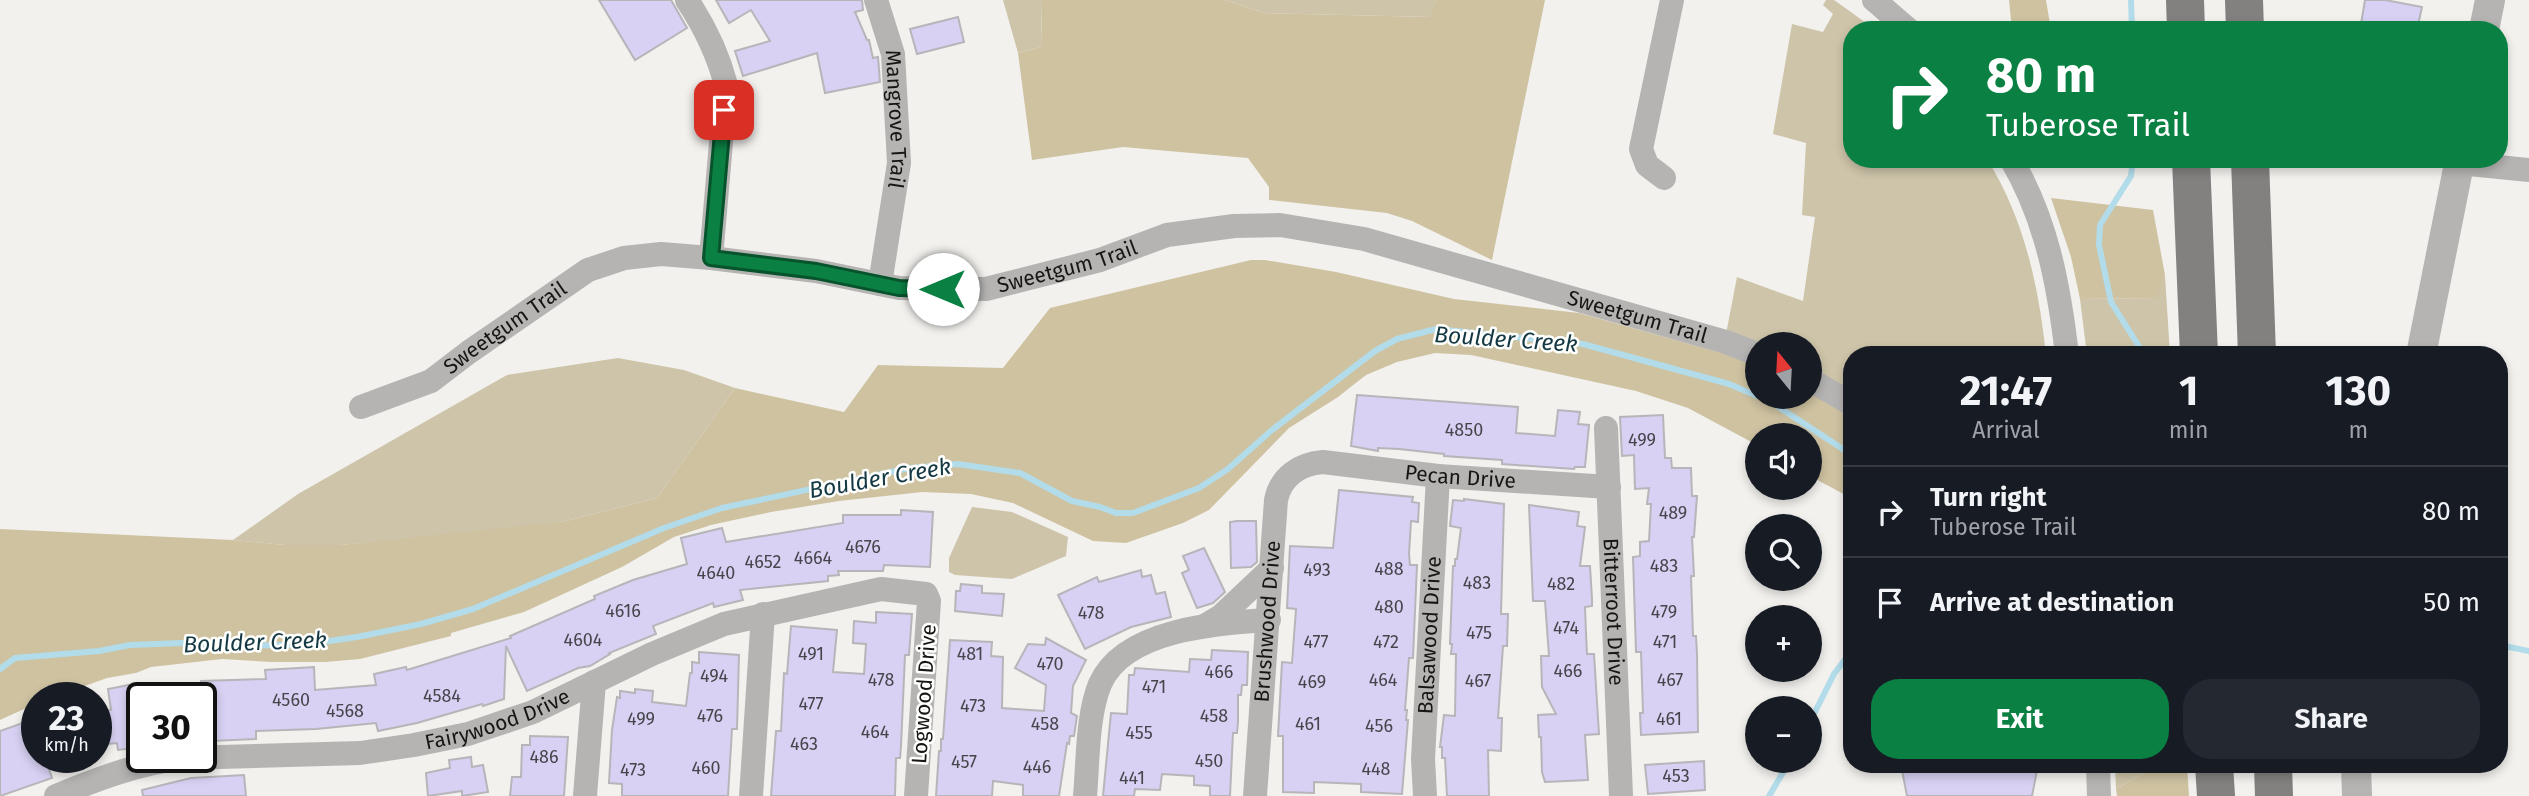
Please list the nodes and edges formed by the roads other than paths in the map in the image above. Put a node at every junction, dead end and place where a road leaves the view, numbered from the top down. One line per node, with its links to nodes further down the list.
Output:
1 (687, 0): 19 (street)
2 (876, 0): 20 (street, Mangrove Trail)
3 (1672, 0): 18 (street)
4 (1874, 0): 8 (street)
5 (2185, 0): 9 (main road)
6 (2244, 0): 10 (main road)
7 (2490, 0): 11 (street)
8 (1898, 21)
9 (2186, 21)
10 (2245, 21)
11 (2486, 21)
12 (2508, 167): 17 (street)
13 (2015, 168): 21 (street)
14 (2191, 168): 22 (main road)
15 (2250, 168): 23 (main road)
16 (2458, 168): 24 (street)
17 (2529, 170)
18 (1664, 178)
19 (711, 258): 20 (street, Sweetgum Trail); 28 (street, Sweetgum Trail)
20 (880, 284): 25 (street, Sweetgum Trail)
21 (2066, 346)
22 (2199, 346)
23 (2257, 346)
24 (2423, 346)
25 (1745, 349)
26 (1822, 387): 27 (street)
27 (1843, 399)
28 (361, 407)
29 (1606, 428): 32 (street, Bitterroot Drive)
30 (1312, 463): 31 (street, Pecan Drive); 33 (street, Brushwood Drive)
31 (1438, 476): 32 (street, Pecan Drive); 49 (street, Balsawood Drive)
32 (1609, 487): 50 (street, Bitterroot Drive)
33 (1272, 568): 36 (street, Brushwood Drive); 37 (street)
34 (926, 594): 35 (street, Fairywood Drive); 46 (street, Logwood Drive)
35 (763, 614): 38 (street, Fairywood Drive); 45 (street)
36 (1269, 620): 37 (street); 48 (street, Brushwood Drive)
37 (1206, 625): 47 (street)
38 (594, 682): 43 (street, Fairywood Drive); 44 (street)
39 (2098, 773): 51 (street)
40 (2215, 773): 52 (main road)
41 (2273, 773): 53 (main road)
42 (2356, 773): 54 (street)
43 (56, 796)
44 (585, 796)
45 (751, 796)
46 (916, 796)
47 (1085, 796)
48 (1255, 796)
49 (1425, 796)
50 (1621, 796)
51 (2099, 796)
52 (2216, 796)
53 (2274, 796)
54 (2357, 796)

